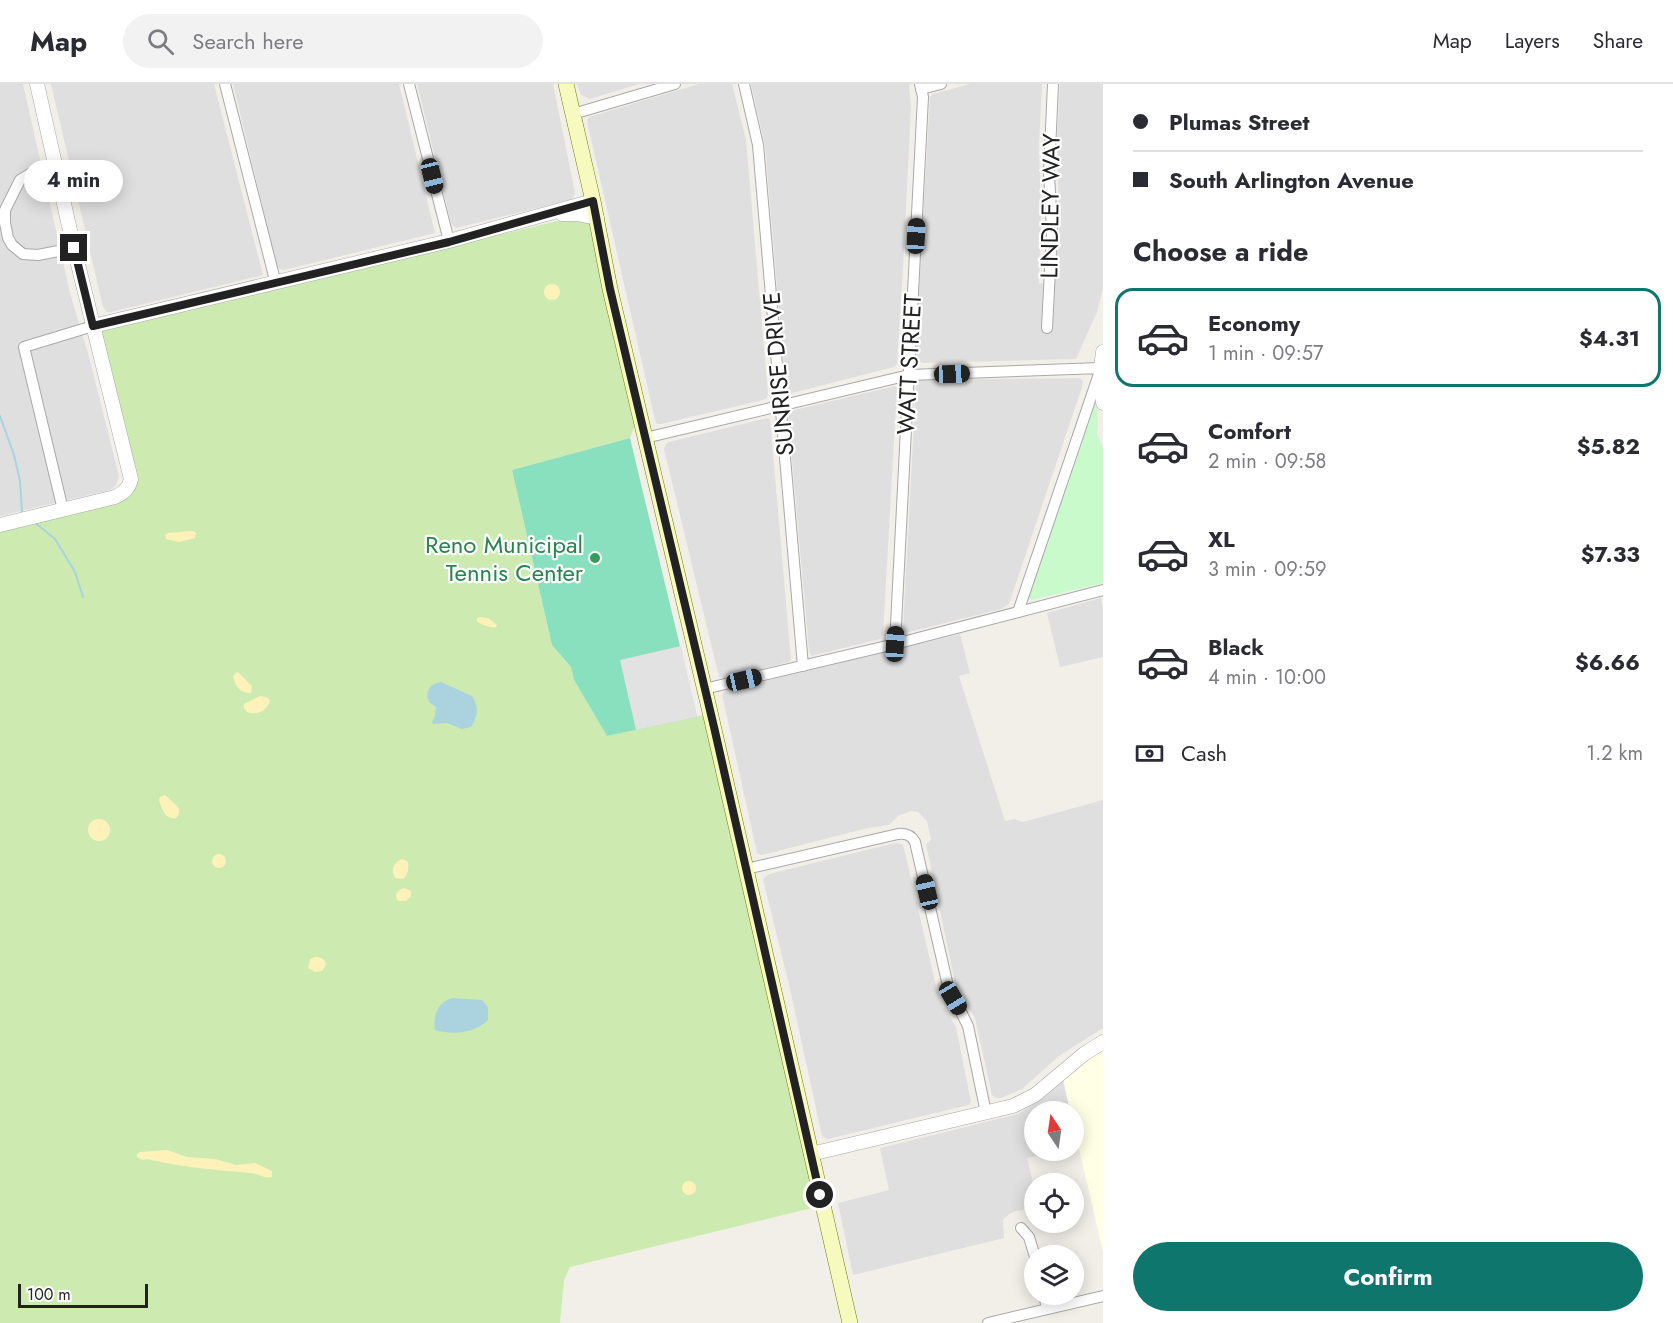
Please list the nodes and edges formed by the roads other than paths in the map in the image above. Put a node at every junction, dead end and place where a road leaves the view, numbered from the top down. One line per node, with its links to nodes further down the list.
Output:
1 (37, 84): 11 (street)
2 (225, 84): 18 (street)
3 (409, 84): 16 (street)
4 (566, 84): 10 (main road)
5 (675, 84): 10 (street)
6 (744, 84): 25 (street, SUNRISE DRIVE)
7 (941, 84): 9 (street)
8 (1053, 84): 20 (street, LINDLEY WAY)
9 (920, 86): 23 (street, WATT STREET)
10 (573, 114): 12 (main road)
11 (55, 166): 15 (street); 17 (street)
12 (593, 201): 13 (street); 14 (main road)
13 (537, 218): 14 (street); 16 (street)
14 (597, 218): 26 (main road)
15 (4, 239): 17 (street)
16 (449, 242): 18 (street)
17 (74, 248): 19 (street)
18 (276, 284): 19 (street)
19 (93, 326): 27 (street); 27 (street)
20 (1047, 328)
21 (1103, 352): 22 (street)
22 (1101, 368): 23 (street); 24 (street); 30 (street)
23 (909, 375): 25 (street); 31 (street, WATT STREET)
24 (1103, 403)
25 (781, 406): 26 (street); 32 (street, SUNRISE DRIVE)
26 (645, 438): 33 (main road)
27 (63, 510): 28 (street)
28 (0, 525)
29 (1103, 590): 30 (street)
30 (1018, 612): 31 (street)
31 (895, 644): 32 (street)
32 (803, 666): 33 (street)
33 (705, 689): 34 (main road)
34 (746, 869): 36 (street); 37 (main road)
35 (1103, 1042): 36 (street)
36 (986, 1113): 37 (street)
37 (811, 1154): 43 (main road)
38 (1021, 1228): 39 (street)
39 (1031, 1245)
40 (1103, 1296): 42 (street)
41 (1046, 1305): 42 (street)
42 (1047, 1309): 44 (street)
43 (850, 1323)
44 (988, 1323)

